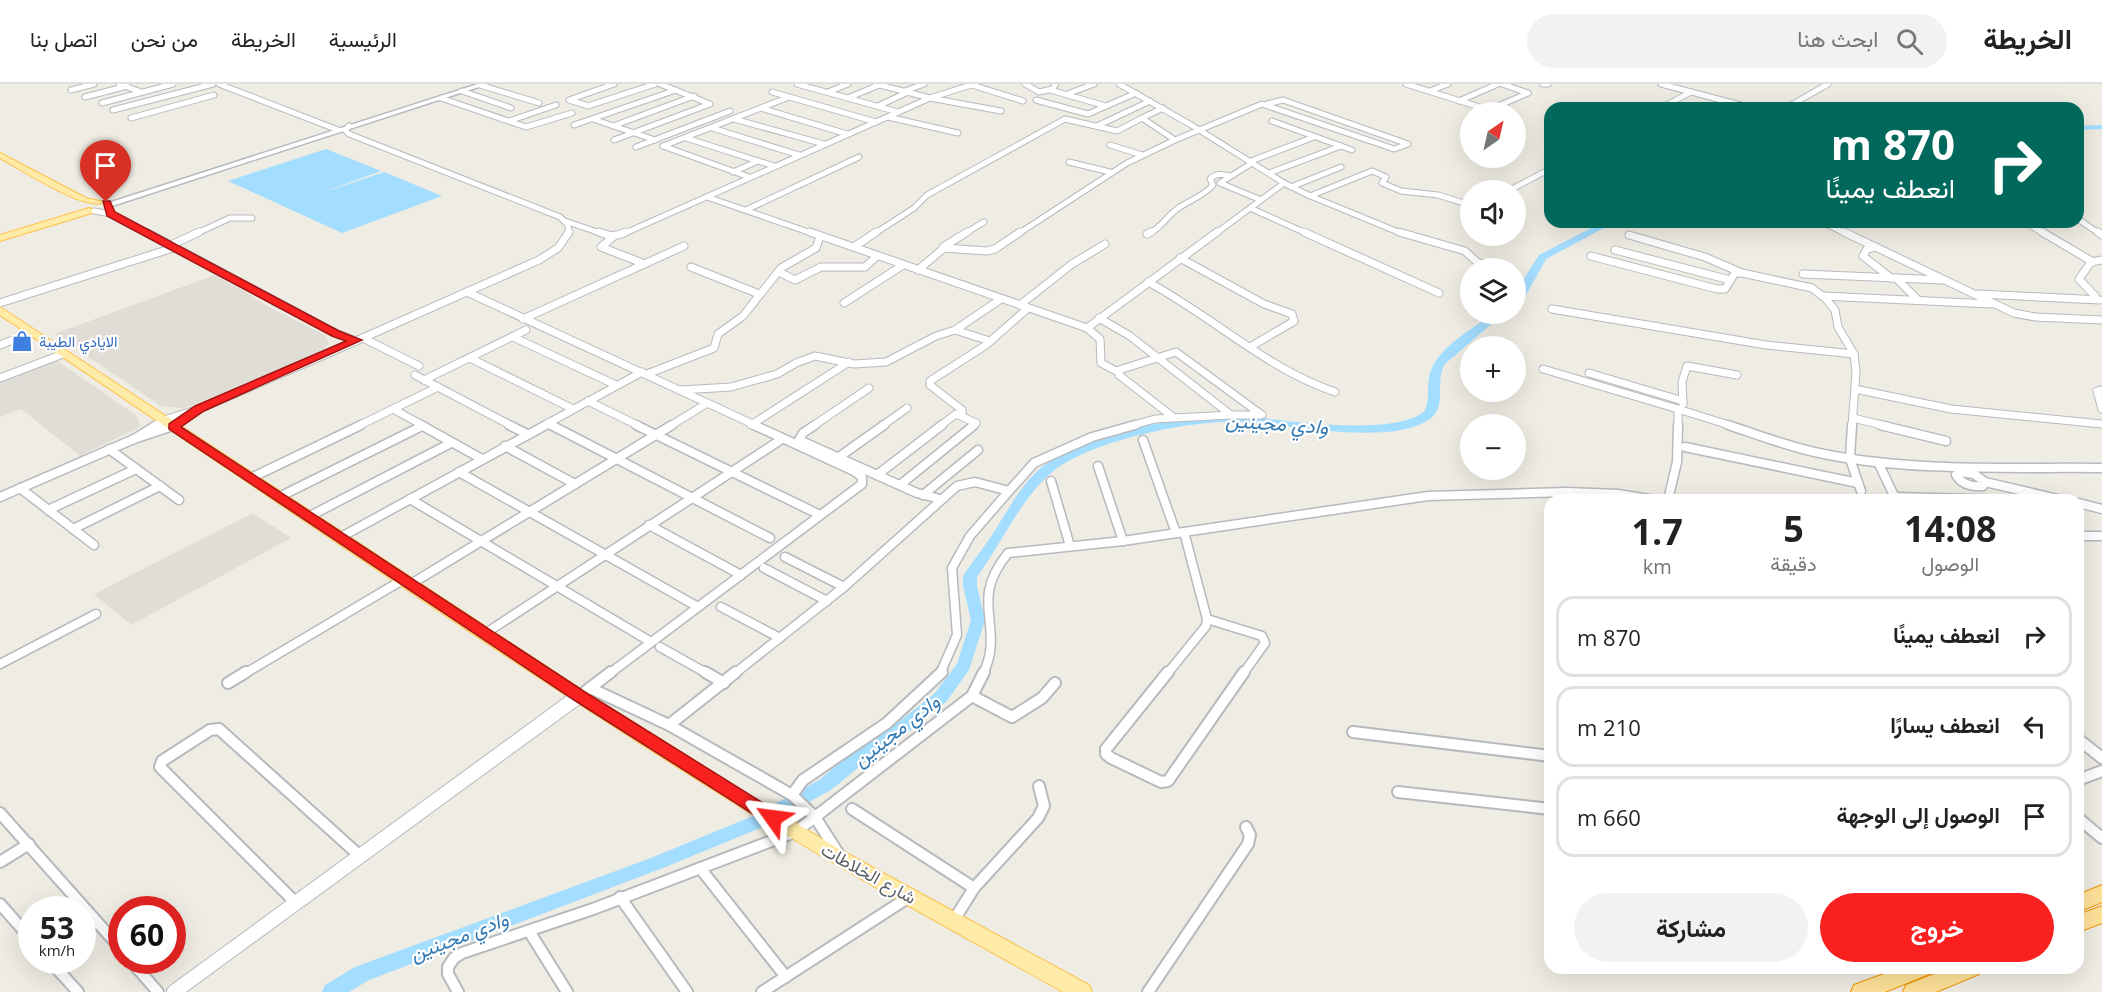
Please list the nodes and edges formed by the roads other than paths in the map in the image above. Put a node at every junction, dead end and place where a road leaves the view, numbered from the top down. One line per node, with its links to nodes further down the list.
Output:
1 (94, 84): 27 (street)
2 (133, 84): 24 (street)
3 (173, 84): 32 (street)
4 (213, 84): 46 (street)
5 (219, 84): 84 (street)
6 (614, 84): 7 (street)
7 (655, 84)
8 (660, 84): 28 (street)
9 (797, 84): 33 (street)
10 (848, 84): 33 (street)
11 (878, 84): 34 (street); 44 (street)
12 (924, 84): 34 (street)
13 (1025, 84): 29 (street)
14 (1056, 84): 29 (street)
15 (1094, 84): 38 (street)
16 (1119, 84): 37 (street)
17 (1406, 84): 31 (street)
18 (1448, 84): 31 (street)
19 (1500, 84): 50 (street); 50 (street)
20 (1544, 84): 21 (street)
21 (1548, 84)
22 (1661, 84): 35 (street)
23 (1828, 84): 53 (street)
24 (122, 85): 32 (street); 41 (street)
25 (482, 85): 30 (main road); 55 (street)
26 (968, 85): 45 (street); 48 (street)
27 (71, 90)
28 (677, 90): 40 (street); 74 (street)
29 (1050, 90): 38 (street)
30 (462, 91): 43 (main road); 62 (street)
31 (1430, 91): 50 (street)
32 (141, 92): 46 (street); 54 (street)
33 (828, 92): 44 (street)
34 (906, 92): 45 (street); 60 (street)
35 (1691, 92): 51 (street); 52 (street)
36 (772, 93): 42 (street)
37 (1136, 93): 49 (street); 61 (street)
38 (1067, 94): 61 (street)
39 (214, 95): 59 (street)
40 (694, 96): 56 (street); 81 (street)
41 (86, 97)
42 (789, 97): 63 (street); 78 (street)
43 (441, 98): 76 (street); 80 (main road)
44 (848, 98): 60 (street)
45 (930, 98): 67 (street); 68 (street)
46 (157, 99): 59 (street); 65 (street)
47 (1036, 100): 61 (street)
48 (1023, 101)
49 (1150, 101): 64 (street); 82 (street)
50 (1459, 101)
51 (1672, 102)
52 (1729, 102)
53 (1796, 102)
54 (102, 103)
55 (539, 103)
56 (710, 104): 66 (street); 86 (street)
57 (1267, 104): 57 (street); 85 (street)
58 (556, 105): 76 (street)
59 (173, 106): 72 (street)
60 (877, 106): 68 (street)
61 (1106, 106)
62 (511, 108)
63 (760, 108): 70 (street); 88 (street)
64 (1163, 108): 73 (street); 85 (street)
65 (113, 110)
66 (730, 111): 70 (street); 95 (street)
67 (1001, 111)
68 (898, 112): 71 (street)
69 (572, 113): 76 (street)
70 (742, 115): 75 (street)
71 (887, 117): 78 (street); 89 (street)
72 (131, 118)
73 (1142, 118): 82 (street); 96 (street)
74 (593, 119): 79 (street); 81 (street)
75 (733, 119): 83 (street); 87 (street)
76 (509, 121)
77 (1272, 121): 91 (street)
78 (876, 122): 88 (street)
79 (574, 125)
80 (349, 126): 84 (main road); 130 (street)
81 (613, 126): 86 (street)
82 (1097, 126): 144 (street)
83 (711, 128): 92 (street); 97 (street)
84 (338, 130): 125 (main road)
85 (1200, 130): 96 (street); 109 (street)
86 (633, 132): 94 (street); 95 (street)
87 (782, 132): 90 (street); 98 (street)
88 (847, 134): 98 (street)
89 (958, 134)
90 (774, 136)
91 (1314, 136): 100 (street); 109 (street)
92 (685, 138): 107 (street); 112 (street)
93 (766, 139): 97 (street)
94 (614, 140)
95 (655, 140): 101 (street)
96 (1175, 140): 105 (street)
97 (759, 142): 104 (street)
98 (824, 144): 104 (street)
99 (1110, 146): 105 (street)
100 (1341, 146): 102 (street); 115 (street)
101 (636, 147)
102 (1352, 150)
103 (0, 155): 126 (main road)
104 (800, 155): 110 (street)
105 (1142, 155): 113 (street)
106 (859, 157): 128 (street)
107 (758, 161): 110 (street); 112 (street)
108 (1069, 162): 113 (street)
109 (1252, 162): 115 (street); 116 (street)
110 (774, 166): 117 (street)
111 (1341, 167): 120 (street)
112 (733, 172): 117 (street)
113 (1110, 172): 146 (street)
114 (1544, 172): 118 (street)
115 (1269, 173): 119 (street)
116 (1230, 176): 123 (street); 135 (street)
117 (749, 177): 122 (street)
118 (1526, 182)
119 (1284, 183): 120 (street); 123 (street)
120 (1292, 187): 121 (street)
121 (1308, 195): 124 (street); 151 (street)
122 (707, 197): 128 (street); 139 (street)
123 (1261, 200): 127 (street)
124 (1460, 202)
125 (106, 206): 126 (main road); 126 (street); 142 (street)
126 (87, 207): 140 (main road)
127 (1250, 208): 150 (street); 166 (street)
128 (746, 210): 138 (street)
129 (252, 218): 142 (street)
130 (565, 221): 139 (street); 165 (street)
131 (984, 222): 146 (street)
132 (2084, 223): 137 (street)
133 (1835, 228): 145 (street)
134 (2034, 228): 153 (street)
135 (1147, 234)
136 (1629, 235): 159 (street)
137 (2102, 235)
138 (820, 236): 144 (street); 158 (street)
139 (613, 237): 154 (street)
140 (0, 238)
141 (1105, 244): 177 (street)
142 (170, 246): 169 (street); 188 (street)
143 (684, 246): 154 (street)
144 (854, 247): 148 (street)
145 (1876, 247): 161 (street); 163 (street)
146 (940, 249): 157 (street)
147 (1615, 250): 162 (street)
148 (877, 256): 155 (street); 158 (street)
149 (1590, 256): 162 (street)
150 (1180, 258): 164 (street); 194 (street)
151 (1473, 258)
152 (2102, 260): 153 (street)
153 (2093, 262): 171 (street)
154 (645, 264): 182 (street)
155 (903, 265): 157 (street); 175 (street)
156 (691, 267): 167 (street)
157 (918, 270): 172 (street)
158 (779, 272): 167 (street)
159 (1742, 273): 162 (street); 170 (street)
160 (1803, 274): 161 (street)
161 (1894, 278): 163 (street); 173 (street)
162 (1730, 280)
163 (1946, 280): 168 (street)
164 (1148, 282): 181 (street); 194 (street)
165 (467, 292): 182 (street); 190 (street)
166 (1439, 293)
167 (759, 294): 203 (street)
168 (1976, 294): 171 (street); 176 (street)
169 (30, 295): 174 (street); 180 (street)
170 (1823, 296): 173 (street); 196 (street)
171 (2100, 298)
172 (1001, 299): 177 (street); 186 (street)
173 (1918, 300): 176 (street)
174 (0, 303)
175 (844, 303)
176 (1996, 304): 183 (street)
177 (1020, 305): 178 (street)
178 (1028, 308): 184 (street); 191 (street)
179 (1552, 309): 196 (street)
180 (0, 310): 187 (main road, شارع الخلاطات)
181 (1099, 318): 184 (street); 197 (street)
182 (523, 319): 203 (street)
183 (2102, 320)
184 (1087, 328): 202 (street)
185 (526, 330): 189 (street)
186 (955, 330): 191 (street); 199 (street)
187 (32, 333): 192 (street); 195 (main road, شارع الخلاطات)
188 (335, 333): 190 (street); 193 (street)
189 (513, 337): 198 (street); 209 (street)
190 (359, 339): 193 (street); 200 (street)
191 (990, 341): 227 (street)
192 (0, 345)
193 (346, 345): 231 (street)
194 (1250, 347): 215 (street)
195 (63, 354): 207 (street); 231 (main road, شارع الخلاطات)
196 (1854, 354): 212 (street)
197 (1157, 357): 202 (street); 226 (street); 226 (street)
198 (470, 358): 208 (street); 223 (street)
199 (847, 363): 213 (street); 233 (street)
200 (419, 366)
201 (1543, 369): 219 (street)
202 (1118, 372): 228 (street)
203 (644, 373): 209 (street); 213 (street)
204 (1589, 373): 216 (street)
205 (416, 375): 208 (street)
206 (1737, 375): 218 (street)
207 (0, 378)
208 (424, 380): 210 (street)
209 (616, 385): 217 (street)
210 (438, 387): 222 (street); 235 (street)
211 (869, 388): 245 (street)
212 (1855, 389): 229 (street); 232 (street)
213 (680, 390): 220 (street)
214 (2102, 390): 224 (street)
215 (1335, 392)
216 (1660, 395): 218 (street); 219 (street)
217 (588, 400): 223 (street); 236 (street)
218 (1683, 401): 225 (street)
219 (1658, 403): 225 (street)
220 (706, 404): 233 (street); 236 (street)
221 (907, 408): 245 (street)
222 (393, 409): 234 (street); 257 (street)
223 (573, 409): 230 (street)
224 (2102, 409)
225 (1681, 410): 248 (street); 267 (street)
226 (1232, 415): 228 (street)
227 (962, 416): 256 (street); 261 (street)
228 (1173, 417): 265 (street)
229 (1852, 418): 239 (street); 248 (street)
230 (548, 423): 235 (street); 247 (street)
231 (169, 424): 243 (street); 257 (main road, شارع الخلاطات)
232 (2102, 424)
233 (752, 425): 237 (street)
234 (422, 426): 240 (street); 273 (street)
235 (527, 434): 241 (street)
236 (657, 434): 247 (street); 254 (street)
237 (782, 439): 254 (street); 282 (street)
238 (1143, 440): 286 (street)
239 (1946, 441)
240 (451, 443): 246 (street); 283 (street)
241 (505, 446): 246 (street); 260 (street)
242 (1685, 447): 248 (street)
243 (109, 449): 252 (street); 264 (street)
244 (978, 450): 271 (street)
245 (839, 457): 256 (street)
246 (482, 459): 255 (street)
247 (617, 459): 260 (street); 274 (street)
248 (1850, 459): 249 (street)
249 (1878, 462): 253 (street); 268 (street)
250 (1098, 466): 292 (street)
251 (2102, 468): 253 (street)
252 (136, 469): 262 (street); 280 (street)
253 (1957, 470): 259 (street); 263 (street)
254 (732, 471): 274 (street); 282 (street)
255 (459, 472): 275 (street); 281 (street)
256 (877, 475): 261 (street)
257 (250, 478): 273 (main road, شارع الخلاطات)
258 (1051, 481): 294 (street)
259 (1984, 482): 263 (street); 270 (street)
260 (575, 484): 281 (street)
261 (900, 485): 271 (street)
262 (160, 486): 277 (street); 285 (street)
263 (1973, 487): 269 (street)
264 (20, 488): 272 (street); 280 (street)
265 (1009, 491): 276 (street); 325 (street)
266 (1618, 494): 286 (street)
267 (1669, 494)
268 (1894, 494)
269 (1979, 494)
270 (2036, 494)
271 (923, 495): 276 (street)
272 (0, 497)
273 (279, 497): 283 (main road, شارع الخلاطات)
274 (691, 497): 284 (street); 290 (street)
275 (410, 499): 289 (street); 291 (street)
276 (940, 499): 301 (street)
277 (179, 500)
278 (2084, 504): 279 (street)
279 (2102, 509)
280 (48, 510): 285 (street)
281 (529, 512): 291 (street); 295 (street)
282 (820, 515): 298 (street)
283 (308, 517): 289 (main road, شارع الخلاطات)
284 (649, 525): 295 (street); 298 (street)
285 (73, 529): 293 (street)
286 (1180, 533): 292 (street); 306 (street)
287 (2084, 536): 288 (street)
288 (2102, 536)
289 (341, 537): 299 (main road, شارع الخلاطات)
290 (770, 538)
291 (482, 541): 299 (street); 300 (street)
292 (1123, 541): 294 (street)
293 (94, 545)
294 (1070, 546): 315 (street)
295 (604, 554): 300 (street); 303 (street)
296 (785, 557): 301 (street)
297 (764, 568): 302 (street)
298 (741, 575): 303 (street)
299 (407, 582): 307 (main road, شارع الخلاطات); 311 (street)
300 (557, 586): 307 (street); 309 (street)
301 (844, 587): 302 (street)
302 (827, 601): 308 (street)
303 (698, 607): 309 (street)
304 (722, 607): 308 (street)
305 (96, 614): 310 (street)
306 (1207, 619): 306 (street)
307 (486, 633): 314 (main road, شارع الخلاطات)
308 (780, 638): 312 (street)
309 (656, 645): 312 (street); 314 (street)
310 (0, 664)
311 (228, 683)
312 (724, 683): 316 (street)
313 (1055, 683): 315 (street)
314 (585, 692): 316 (street); 332 (main road, شارع الخلاطات); 335 (street)
315 (972, 696): 329 (street)
316 (669, 724): 325 (street)
317 (1353, 732): 319 (street)
318 (2084, 744): 320 (street)
319 (1544, 755)
320 (2102, 758)
321 (2102, 771): 322 (street)
322 (2084, 778)
323 (1040, 786): 339 (street)
324 (1398, 792): 326 (street)
325 (792, 795): 329 (street)
326 (1544, 808)
327 (852, 809): 339 (street)
328 (0, 813): 334 (street)
329 (814, 817): 332 (street); 336 (street)
330 (1246, 827): 365 (street)
331 (2084, 829): 333 (street)
332 (795, 831): 336 (main road, شارع الخلاطات); 338 (street)
333 (2102, 838)
334 (29, 844): 337 (street); 351 (street)
335 (360, 856): 344 (street); 344 (street)
336 (841, 858): 342 (main road, شارع الخلاطات)
337 (0, 862)
338 (700, 868): 341 (street); 356 (street)
339 (974, 888): 347 (street)
340 (2102, 893): 343 (highway)
341 (620, 897): 350 (street); 362 (street)
342 (910, 897): 347 (main road, شارع الخلاطات); 356 (street)
343 (2084, 901)
344 (296, 903): 359 (street)
345 (0, 904): 349 (street)
346 (2102, 914): 348 (highway)
347 (954, 920): 364 (main road, شارع الخلاطات)
348 (2084, 922)
349 (18, 924)
350 (529, 932): 360 (street); 361 (street)
351 (108, 934)
352 (62, 974): 357 (street)
353 (142, 974): 358 (street)
354 (1907, 974): 366 (highway)
355 (1957, 974): 367 (highway)
356 (786, 977): 363 (street)
357 (78, 992)
358 (158, 992)
359 (174, 992)
360 (458, 992)
361 (567, 992)
362 (687, 992)
363 (762, 992)
364 (1082, 992)
365 (1148, 992)
366 (1861, 992)
367 (1913, 992)

